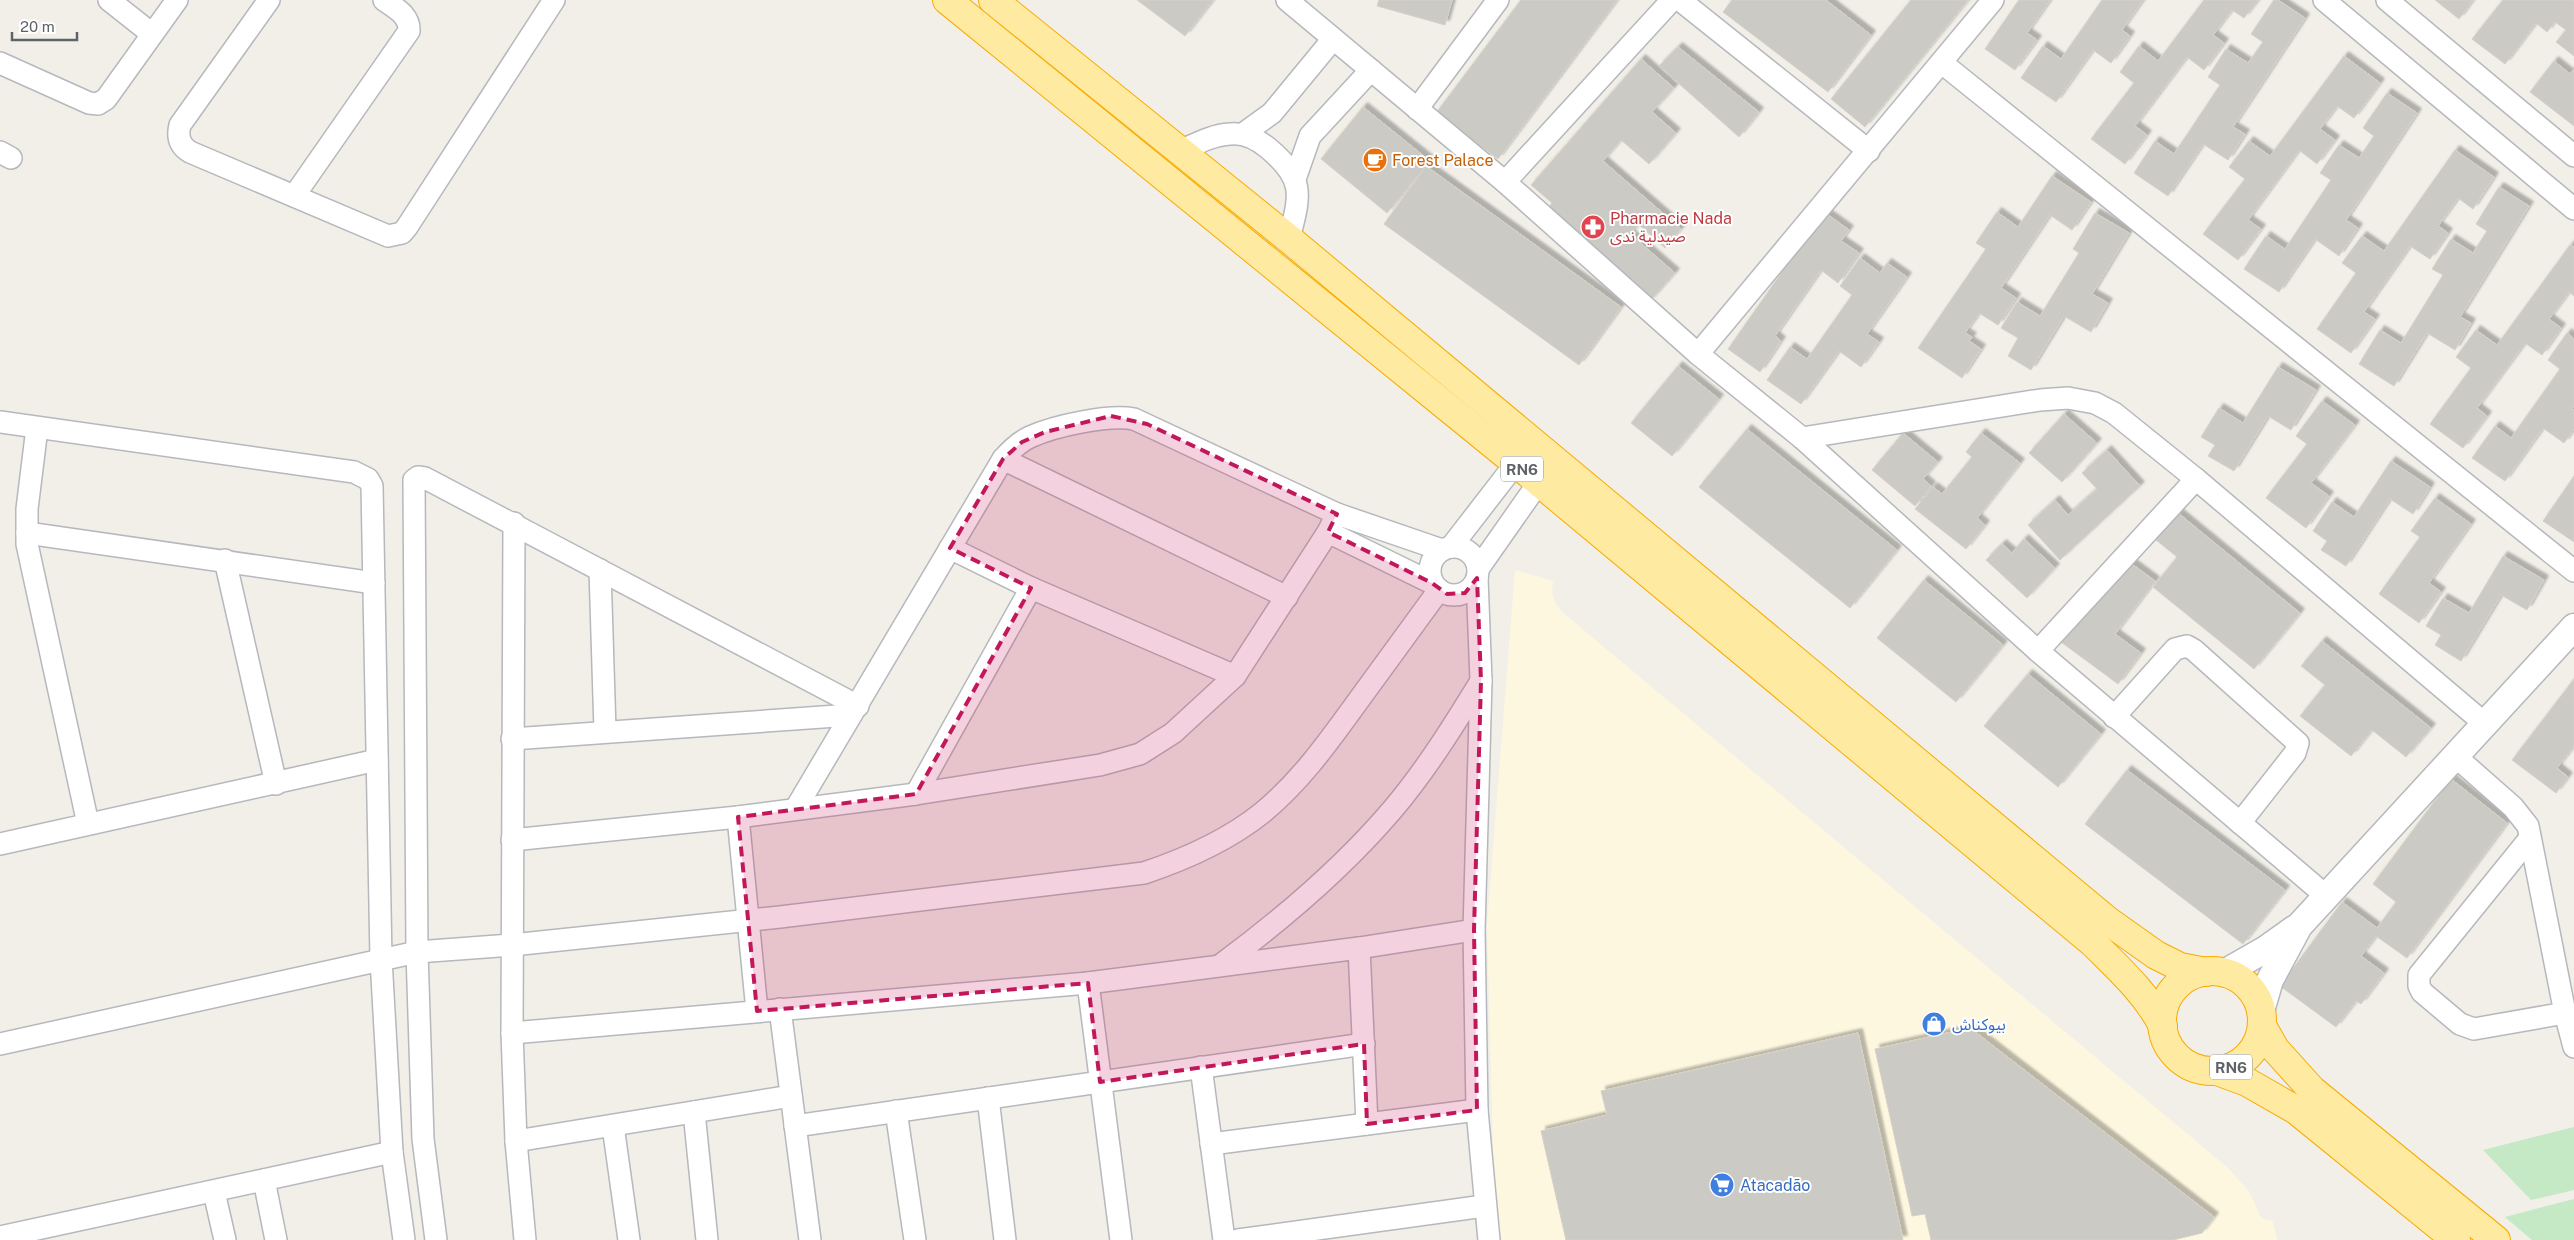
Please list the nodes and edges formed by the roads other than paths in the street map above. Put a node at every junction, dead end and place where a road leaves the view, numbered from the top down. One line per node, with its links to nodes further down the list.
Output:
1 (109, 0): 15 (street)
2 (177, 0): 15 (street)
3 (269, 0): 27 (street)
4 (384, 0): 27 (street)
5 (554, 0): 27 (street)
6 (947, 0): 35 (highway, RN6)
7 (993, 0): 22 (highway, RN6)
8 (1498, 0): 20 (street)
9 (1672, 0): 26 (street)
10 (1680, 0): 23 (street)
11 (1993, 0): 18 (street)
12 (2324, 0): 28 (street)
13 (2386, 0): 24 (street)
14 (1291, 1): 16 (street)
15 (152, 34): 17 (street)
16 (1333, 39): 19 (street); 21 (street)
17 (0, 62)
18 (1942, 63): 23 (street); 45 (street)
19 (1371, 70): 20 (street); 25 (street)
20 (1417, 109): 26 (street)
21 (1244, 134): 22 (street); 25 (street)
22 (1180, 151): 29 (highway, RN6)
23 (1869, 151): 30 (street)
24 (2574, 156)
25 (1295, 179): 29 (street)
26 (1505, 182): 30 (street)
27 (294, 196)
28 (2574, 210)
29 (1289, 239): 80 (highway, RN6)
30 (1698, 354): 33 (street)
31 (0, 422): 32 (street)
32 (37, 428): 40 (street); 47 (street)
33 (1802, 438): 36 (street); 52 (street)
34 (1003, 459): 39 (street); 41 (street); 50 (street)
35 (1516, 463): 37 (highway, RN6); 42 (street)
36 (2196, 479): 52 (street); 57 (street)
37 (1539, 482): 46 (street); 86 (highway, RN6)
38 (514, 523): 44 (street); 59 (street); 77 (street)
39 (1332, 523): 42 (street); 48 (street); 50 (street)
40 (27, 533): 43 (street); 67 (street)
41 (950, 548): 49 (street); 55 (street)
42 (1447, 548): 46 (street); 48 (street)
43 (225, 560): 47 (street); 62 (street)
44 (600, 570): 55 (street); 58 (street)
45 (2574, 571)
46 (1478, 573): 48 (street); 54 (street)
47 (374, 583): 61 (street)
48 (1436, 586): 72 (street)
49 (1031, 588): 53 (street); 63 (street)
50 (1287, 597): 53 (street)
51 (2574, 627): 57 (street)
52 (2038, 651): 56 (street)
53 (1235, 676): 63 (street)
54 (1481, 681): 74 (street); 79 (street)
55 (855, 710): 58 (street); 64 (street)
56 (2114, 717): 66 (street); 66 (street)
57 (2484, 723): 60 (street)
58 (605, 731): 59 (street)
59 (512, 739): 69 (street)
60 (2454, 755): 68 (street); 71 (street)
61 (377, 760): 62 (street); 78 (street)
62 (276, 784): 67 (street)
63 (916, 794): 64 (street)
64 (796, 808): 65 (street)
65 (738, 817): 69 (street); 72 (street)
66 (2240, 823): 71 (street)
67 (88, 824): 70 (street)
68 (2530, 838): 84 (street); 84 (street)
69 (512, 840): 75 (street)
70 (0, 844)
71 (2325, 895): 73 (street)
72 (750, 920): 75 (street); 83 (street)
73 (2299, 926): 80 (street); 85 (street)
74 (1474, 930): 76 (street); 96 (street)
75 (512, 945): 77 (street); 87 (street)
76 (1359, 948): 79 (street); 89 (street)
77 (417, 952): 78 (street); 113 (street)
78 (381, 959): 88 (street); 104 (street)
79 (1222, 965): 81 (street)
80 (2215, 972): 85 (highway, RN6); 86 (highway, RN6)
81 (1088, 982): 82 (street); 93 (street)
82 (780, 1009): 83 (street); 94 (street)
83 (757, 1011): 87 (street)
84 (2565, 1013): 90 (street)
85 (2262, 1019): 92 (highway, RN6); 125 (highway, RN6)
86 (2163, 1026): 92 (highway, RN6)
87 (512, 1033): 102 (street)
88 (0, 1044)
89 (1364, 1044): 91 (street); 99 (street)
90 (2574, 1047)
91 (1201, 1068): 93 (street); 103 (street)
92 (2217, 1071): 124 (highway, RN6)
93 (1100, 1082): 95 (street); 120 (street)
94 (791, 1096): 98 (street); 101 (street)
95 (988, 1098): 97 (street); 119 (street)
96 (1477, 1110): 99 (street); 107 (street)
97 (896, 1111): 101 (street); 118 (street)
98 (694, 1112): 100 (street); 116 (street)
99 (1367, 1124): 103 (street)
100 (613, 1126): 102 (street); 115 (street)
101 (795, 1126): 117 (street)
102 (516, 1141): 114 (street)
103 (1211, 1144): 121 (street)
104 (392, 1152): 105 (street); 112 (street)
105 (264, 1180): 106 (street); 111 (street)
106 (214, 1192): 109 (street); 110 (street)
107 (1484, 1206): 108 (street); 123 (street)
108 (1323, 1234): 122 (street)
109 (0, 1237)
110 (225, 1240)
111 (276, 1240)
112 (404, 1240)
113 (436, 1240)
114 (525, 1240)
115 (629, 1240)
116 (707, 1240)
117 (810, 1240)
118 (915, 1240)
119 (1005, 1240)
120 (1121, 1240)
121 (1224, 1240)
122 (1238, 1240)
123 (1489, 1240)
124 (2456, 1240)
125 (2496, 1240)

